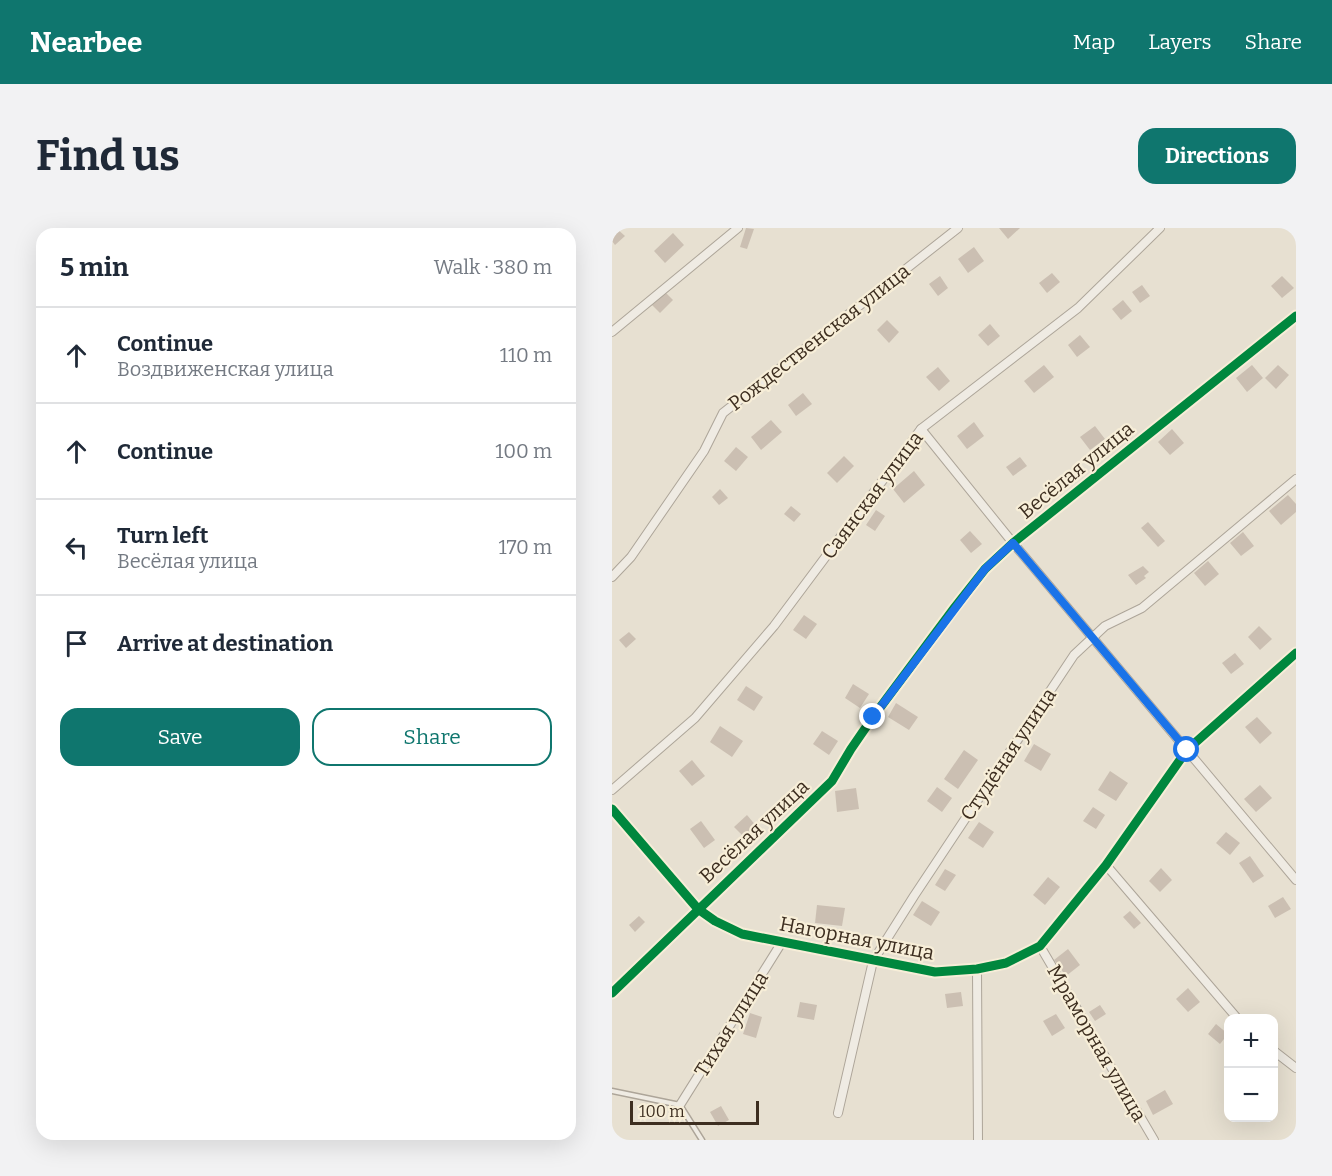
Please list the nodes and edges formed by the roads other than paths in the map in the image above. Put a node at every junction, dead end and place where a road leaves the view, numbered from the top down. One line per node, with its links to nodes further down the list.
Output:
1 (738, 228): 5 (street)
2 (958, 228): 9 (street, Рождественская улица)
3 (1160, 228): 6 (street, Саянская улица)
4 (1296, 316): 8 (street, Весёлая улица)
5 (612, 332)
6 (921, 429): 8 (street); 13 (street, Саянская улица)
7 (1296, 479): 10 (street, Студёная улица)
8 (1013, 543): 10 (street); 17 (street, Весёлая улица)
9 (612, 578)
10 (1093, 638): 12 (street); 20 (street, Студёная улица)
11 (1296, 653): 12 (street, Нагорная улица)
12 (1187, 750): 15 (street, Нагорная улица); 16 (street)
13 (612, 790)
14 (612, 809): 17 (street, Нагорная улица)
15 (1106, 865): 19 (street, Нагорная улица); 23 (street)
16 (1296, 880)
17 (698, 909): 18 (street, Нагорная улица); 22 (street, Весёлая улица)
18 (782, 942): 20 (street, Нагорная улица); 27 (street, Тихая улица)
19 (1040, 946): 21 (street, Нагорная улица); 31 (street, Мраморная улица)
20 (873, 961): 21 (street, Нагорная улица); 28 (street, Студёная улица)
21 (977, 969): 30 (street)
22 (612, 993)
23 (1234, 1014)
24 (1278, 1054): 25 (street)
25 (1296, 1068)
26 (612, 1091): 27 (lane)
27 (680, 1105): 29 (lane)
28 (838, 1113)
29 (702, 1140)
30 (978, 1140)
31 (1154, 1140)

